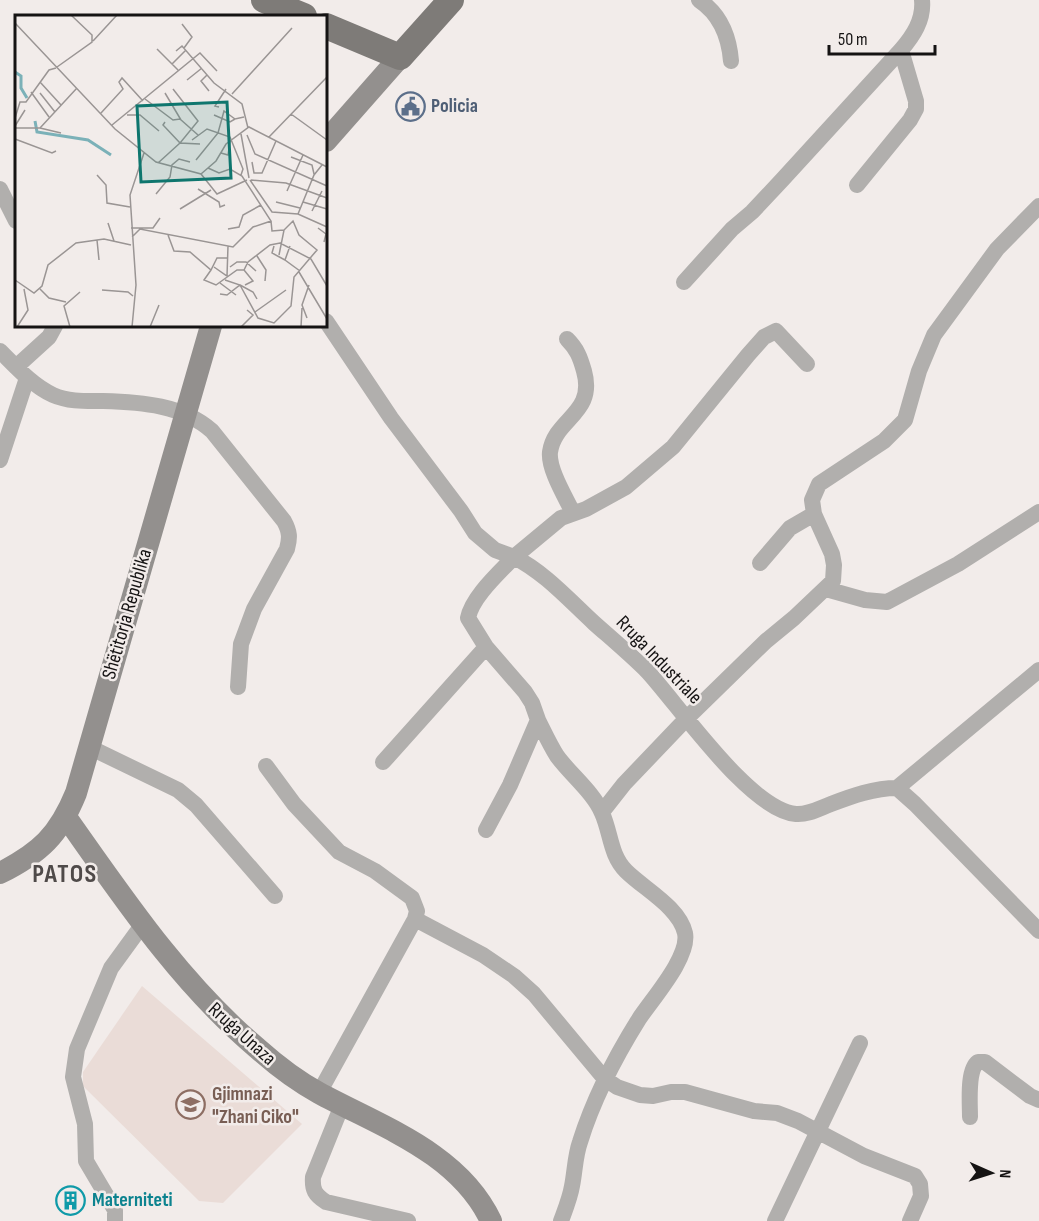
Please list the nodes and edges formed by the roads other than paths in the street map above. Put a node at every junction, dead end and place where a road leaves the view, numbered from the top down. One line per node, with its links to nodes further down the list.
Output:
1 (264, 0): 5 (main road)
2 (450, 0): 8 (main road)
3 (699, 0): 9 (street)
4 (922, 0): 7 (street)
5 (302, 15)
6 (327, 26): 8 (main road)
7 (901, 51): 11 (street); 15 (street)
8 (400, 57): 10 (main road)
9 (731, 61)
10 (327, 140)
11 (857, 185)
12 (0, 189): 14 (street)
13 (1039, 206): 27 (street)
14 (15, 219)
15 (684, 282)
16 (327, 322): 28 (street, Rruga Industriale)
17 (55, 327): 22 (street)
18 (211, 327): 23 (main road, Shëtitorja Republika)
19 (567, 339): 26 (street)
20 (0, 351): 22 (street)
21 (807, 364): 26 (street)
22 (21, 372): 23 (street); 24 (street)
23 (185, 412): 33 (street); 36 (main road, Shëtitorja Republika)
24 (0, 460)
25 (1039, 512): 30 (street)
26 (573, 513): 28 (street)
27 (814, 514): 29 (street); 30 (street)
28 (514, 557): 31 (street); 34 (street, Rruga Industriale)
29 (760, 563)
30 (826, 589): 34 (street)
31 (486, 647): 35 (street); 37 (street)
32 (1039, 670): 39 (street)
33 (238, 687)
34 (687, 718): 39 (street, Rruga Industriale); 40 (street)
35 (538, 720): 40 (street); 42 (street)
36 (89, 747): 41 (main road, Shëtitorja Republika); 44 (street)
37 (383, 762)
38 (266, 766): 45 (street)
39 (897, 788): 47 (street)
40 (602, 812): 49 (street)
41 (66, 817): 43 (main road, Shëtitorja Republika); 46 (main road, Rruga Unaza)
42 (486, 830)
43 (0, 873)
44 (275, 896)
45 (415, 919): 49 (street); 50 (street)
46 (143, 924): 50 (main road, Rruga Unaza); 55 (street)
47 (1039, 931)
48 (860, 1043): 54 (street)
49 (604, 1078): 54 (street); 58 (street)
50 (320, 1094): 52 (main road, Rruga Unaza)
51 (1039, 1100): 53 (street)
52 (342, 1105): 56 (street); 57 (main road, Rruga Unaza)
53 (970, 1117)
54 (817, 1130): 59 (street); 60 (street)
55 (115, 1221)
56 (408, 1221)
57 (491, 1221)
58 (561, 1221)
59 (775, 1221)
60 (910, 1221)

